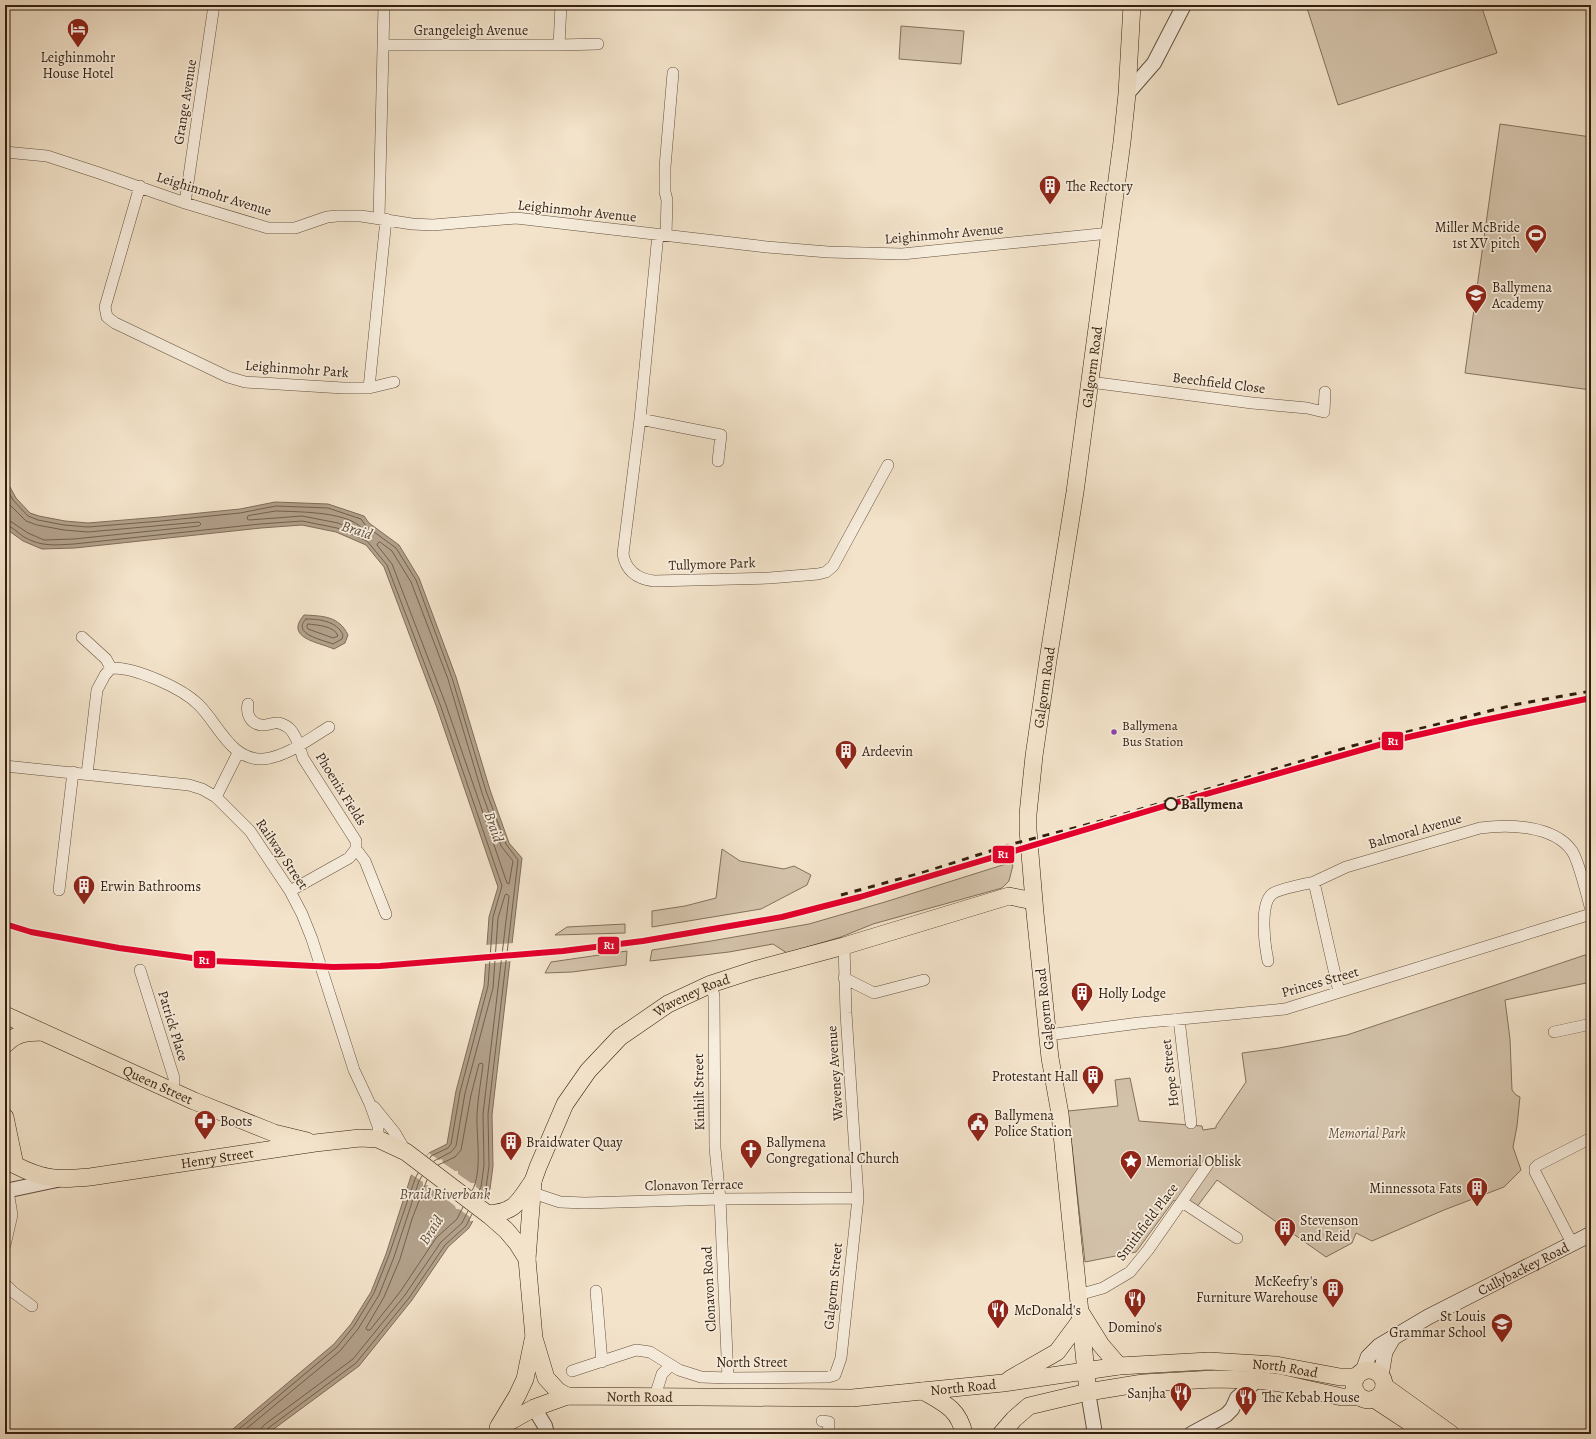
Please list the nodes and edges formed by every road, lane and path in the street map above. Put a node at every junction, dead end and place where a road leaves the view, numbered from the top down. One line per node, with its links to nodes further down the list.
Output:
1 (214, 5): 13 (street, Grange Avenue)
2 (384, 5): 7 (street)
3 (561, 5): 8 (street)
4 (1132, 5): 10 (main road, Galgorm Road)
5 (1184, 5): 10 (street)
6 (598, 44): 8 (street, Grangeleigh Avenue)
7 (383, 45): 8 (street, Grangeleigh Avenue); 14 (street)
8 (559, 45)
9 (673, 73): 16 (street, Tullymore Park)
10 (1127, 94): 15 (main road, Galgorm Road)
11 (5, 152): 12 (street, Leighinmohr Avenue)
12 (140, 186): 13 (street, Leighinmohr Avenue); 19 (street, Leighinmohr Park)
13 (185, 203): 14 (street, Leighinmohr Avenue)
14 (383, 219): 16 (street, Leighinmohr Avenue); 19 (street)
15 (1110, 233): 16 (street, Leighinmohr Avenue); 18 (main road, Galgorm Road)
16 (662, 235): 21 (street, Tullymore Park)
17 (394, 382): 19 (street, Leighinmohr Park)
18 (1090, 382): 20 (street, Beechfield Close); 35 (main road, Galgorm Road)
19 (370, 388)
20 (1326, 392)
21 (640, 419): 22 (street); 23 (street, Tullymore Park)
22 (718, 461)
23 (888, 465)
24 (82, 637): 25 (street)
25 (111, 668): 29 (street); 32 (street)
26 (248, 704): 28 (street, Phoenix Fields)
27 (329, 727): 28 (street, Phoenix Fields)
28 (299, 745): 29 (street, Phoenix Fields); 34 (street, Phoenix Fields)
29 (238, 753): 33 (street)
30 (5, 766): 31 (street, Railway Street)
31 (73, 772): 32 (street, Railway Street); 37 (street)
32 (87, 774): 33 (street, Railway Street)
33 (216, 797): 38 (street, Railway Street)
34 (356, 849): 38 (street, Phoenix Fields); 42 (street, Phoenix Fields)
35 (1031, 876): 39 (main road, Waveney Road); 40 (main road, Galgorm Road)
36 (1314, 882): 41 (street, Balmoral Avenue); 45 (street, Balmoral Avenue); 50 (street)
37 (59, 890)
38 (290, 891): 59 (street, Railway Street)
39 (1009, 896): 40 (main road, Waveney Road); 44 (main road, Waveney Road)
40 (1034, 901): 56 (main road, Galgorm Road)
41 (1591, 910)
42 (386, 914)
43 (1591, 914): 50 (street, Princes Street)
44 (844, 946): 47 (street, Waveney Avenue); 49 (main road, Waveney Road)
45 (1268, 961)
46 (140, 970): 58 (street, Patrick Place)
47 (844, 978): 48 (street); 73 (street, Waveney Avenue)
48 (924, 980)
49 (711, 984): 71 (main road, Waveney Road); 74 (street, Kinhilt Street)
50 (1339, 992): 52 (street, Princes Street)
51 (5, 1015): 54 (main road, Queen Street)
52 (1180, 1019): 56 (street, Princes Street); 62 (street, Hope Street)
53 (1591, 1024): 55 (street)
54 (43, 1032): 57 (main road); 58 (main road, Queen Street)
55 (1554, 1032)
56 (1048, 1035): 85 (main road, Galgorm Road)
57 (5, 1039)
58 (170, 1090): 61 (main road, Queen Street)
59 (370, 1104): 64 (street, Railway Street); 67 (street)
60 (5, 1117): 69 (main road)
61 (240, 1119): 65 (main road, Queen Street); 66 (main road)
62 (1191, 1123)
63 (1591, 1138): 79 (street)
64 (378, 1139): 65 (main road, Henry Street); 67 (main road, Henry Street)
65 (315, 1143): 66 (main road, Henry Street)
66 (255, 1152): 70 (main road, Henry Street)
67 (406, 1152): 76 (main road, Henry Street)
68 (1208, 1164): 75 (street, Smithfield Place)
69 (15, 1165): 70 (main road); 72 (street)
70 (61, 1180): 72 (street, Henry Street)
71 (533, 1187): 74 (street, Clonavon Terrace); 76 (main road); 81 (main road, Waveney Road)
72 (7, 1191): 80 (street)
73 (858, 1198): 74 (street, Clonavon Terrace); 94 (street, Galgorm Street)
74 (720, 1199): 95 (street, Clonavon Road)
75 (1182, 1202): 78 (street); 85 (street, Smithfield Place)
76 (484, 1212): 81 (main road, Henry Street)
77 (1591, 1234): 79 (main road, Cullybackey Road)
78 (1237, 1238)
79 (1572, 1243): 87 (main road, Cullybackey Road)
80 (5, 1245)
81 (527, 1260): 86 (main road, Waveney Road)
82 (5, 1284): 84 (street)
83 (596, 1290): 88 (street)
84 (32, 1306)
85 (1079, 1309): 90 (main road); 92 (main road, Galgorm Road); 97 (main road)
86 (534, 1338): 101 (main road); 105 (main road)
87 (1393, 1338): 93 (main road, Cullybackey Road); 98 (main road)
88 (602, 1362): 89 (street, North Street); 91 (street, North Street)
89 (671, 1365): 95 (street, North Street); 102 (street)
90 (1119, 1366): 92 (main road, North Road); 93 (main road, North Road)
91 (572, 1371)
92 (1085, 1371): 97 (main road, North Road); 100 (main road, Galgorm Road)
93 (1360, 1374): 98 (main road, North Road); 98 (main road)
94 (835, 1375): 95 (street, North Street)
95 (728, 1378)
96 (1257, 1380): 98 (main road); 100 (main road); 111 (street)
97 (1003, 1383): 99 (main road, North Road)
98 (1374, 1390): 112 (main road); 113 (main road)
99 (923, 1391): 102 (main road, North Road); 108 (main road)
100 (1088, 1392): 109 (main road); 110 (street)
101 (567, 1396): 102 (main road, North Road); 103 (main road)
102 (655, 1396)
103 (534, 1408): 105 (main road); 106 (street)
104 (822, 1421): 107 (street)
105 (494, 1432)
106 (547, 1434)
107 (828, 1434)
108 (964, 1434)
109 (1000, 1434)
110 (1095, 1434)
111 (1191, 1434)
112 (1427, 1434)
113 (1451, 1434)

